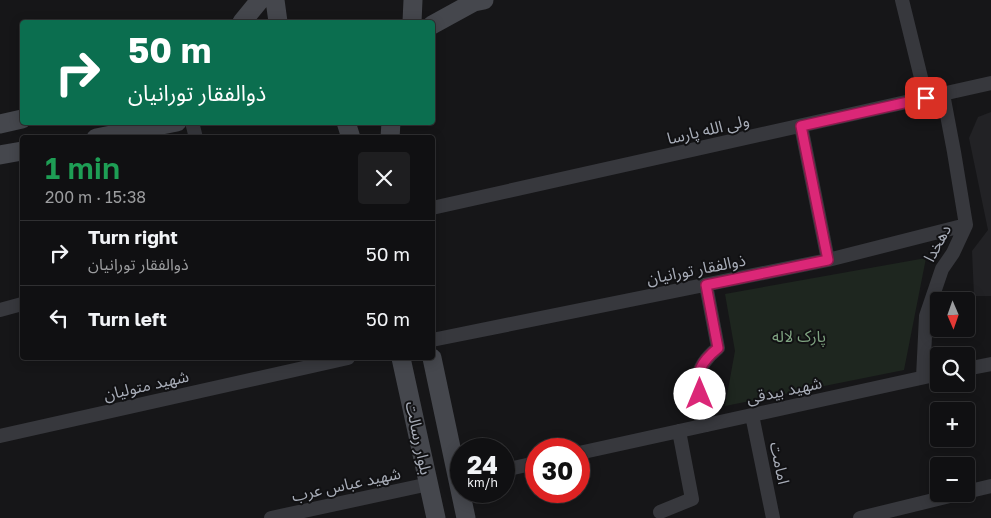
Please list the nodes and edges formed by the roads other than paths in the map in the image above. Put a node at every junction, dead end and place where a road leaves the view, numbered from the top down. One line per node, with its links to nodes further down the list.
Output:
1 (260, 0): 6 (main road)
2 (275, 0): 7 (main road)
3 (413, 0): 8 (main road)
4 (484, 0): 9 (main road)
5 (902, 0): 12 (street)
6 (244, 20)
7 (278, 20)
8 (412, 20)
9 (435, 24)
10 (991, 84): 11 (street, ولی الله پارسا)
11 (943, 94): 12 (street, ولی الله پارسا); 21 (street, دهخدا)
12 (926, 98): 16 (street, ولی الله پارسا)
13 (20, 119): 14 (main road)
14 (0, 124)
15 (162, 125): 17 (main road)
16 (801, 126): 20 (street, ولی الله پارسا); 22 (street)
17 (111, 135)
18 (20, 151): 19 (main road)
19 (0, 155)
20 (435, 207)
21 (966, 225): 22 (street, ذوالفقار تورانیان); 31 (street, دهخدا)
22 (828, 260): 23 (street, ذوالفقار تورانیان)
23 (706, 285): 24 (street, ذوالفقار تورانیان); 33 (street)
24 (435, 339)
25 (339, 360): 35 (street, شهید متولیان)
26 (401, 360): 38 (main road, بلوار رسالت)
27 (432, 360): 36 (main road, بلوار رسالت)
28 (991, 364): 29 (street)
29 (975, 367)
30 (930, 376): 31 (street, شهید بیدقی)
31 (923, 377): 32 (street, شهید بیدقی)
32 (752, 415): 33 (street, شهید بیدقی); 47 (street, امامت)
33 (707, 425): 34 (street, شهید بیدقی)
34 (679, 431): 37 (street, شهید بیدقی); 43 (street)
35 (5, 435)
36 (450, 438)
37 (590, 451)
38 (428, 484): 44 (street, شهید عباس عرب); 45 (main road, بلوار رسالت)
39 (991, 486): 40 (street)
40 (975, 490)
41 (930, 501): 48 (street)
42 (464, 503): 46 (main road, بلوار رسالت)
43 (660, 512)
44 (270, 518)
45 (436, 518)
46 (466, 518)
47 (774, 518)
48 (860, 518)

